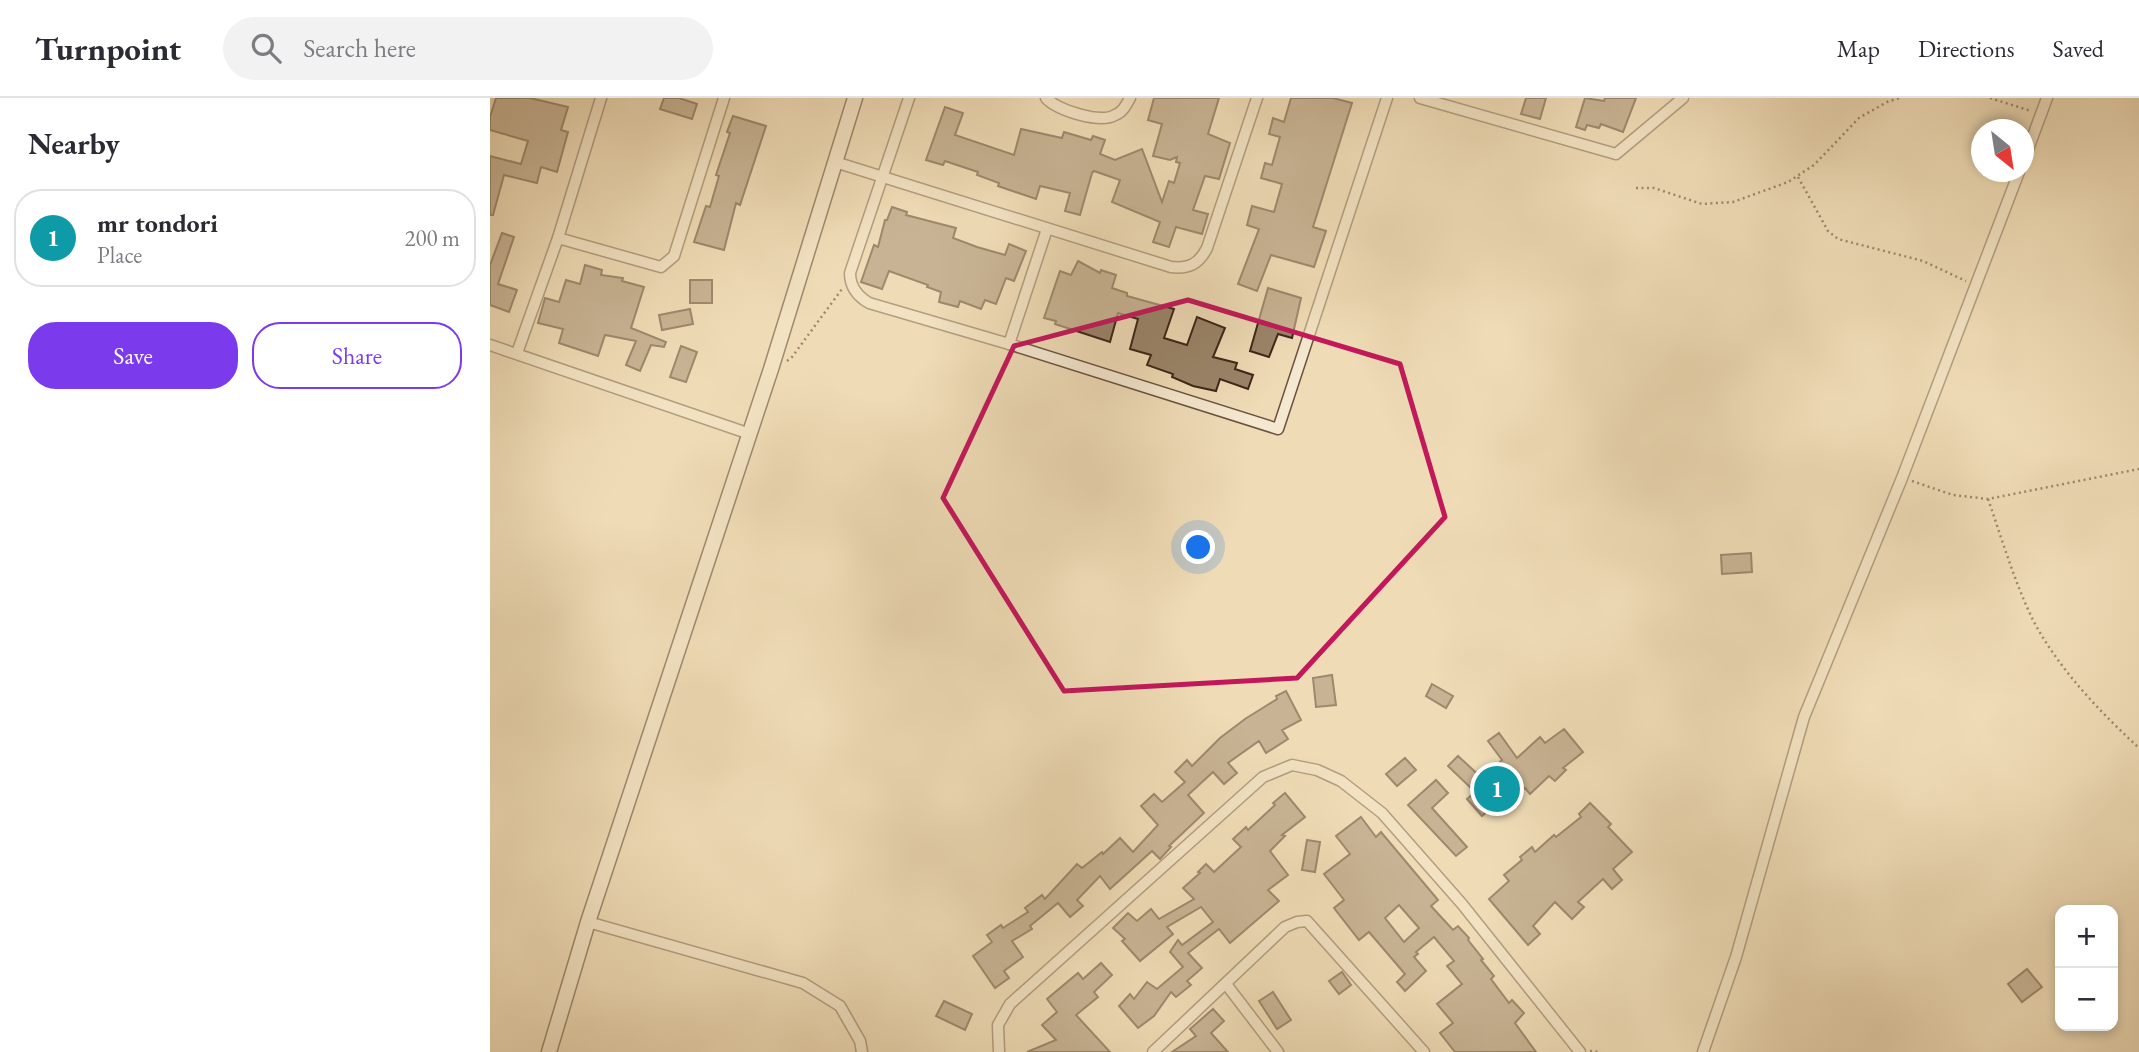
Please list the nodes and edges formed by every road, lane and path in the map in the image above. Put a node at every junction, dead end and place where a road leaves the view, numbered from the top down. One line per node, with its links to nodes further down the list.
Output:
1 (601, 98): 22 (street)
2 (724, 98): 22 (street)
3 (855, 98): 16 (street)
4 (909, 98): 18 (street)
5 (1046, 98): 6 (street)
6 (1130, 98)
7 (1257, 98): 21 (street)
8 (1387, 98): 25 (street)
9 (1420, 98): 10 (street)
10 (1683, 98)
11 (1899, 98): 17 (path)
12 (1990, 98): 14 (path)
13 (2047, 98): 14 (street)
14 (2041, 114): 15 (street)
15 (2034, 133)
16 (835, 163): 18 (street); 28 (street)
17 (1798, 176): 20 (path); 24 (path)
18 (883, 177): 21 (street); 23 (street)
19 (2015, 182): 24 (street)
20 (1636, 188)
21 (1047, 229): 25 (street)
22 (558, 238): 27 (street)
23 (850, 282): 25 (street); 28 (path)
24 (1976, 286): 31 (street)
25 (1009, 344)
26 (490, 345): 27 (street)
27 (517, 353): 29 (street)
28 (771, 369): 29 (street)
29 (750, 434): 34 (street)
30 (2139, 469): 32 (path)
31 (1902, 478): 32 (path); 43 (street)
32 (1988, 499): 33 (path)
33 (2139, 748)
34 (588, 922): 36 (street); 37 (street)
35 (1226, 984): 39 (street); 40 (street); 41 (street)
36 (548, 1052)
37 (862, 1052)
38 (999, 1052): 42 (street)
39 (1153, 1052)
40 (1278, 1052)
41 (1424, 1052)
42 (1580, 1052)
43 (1703, 1052)

